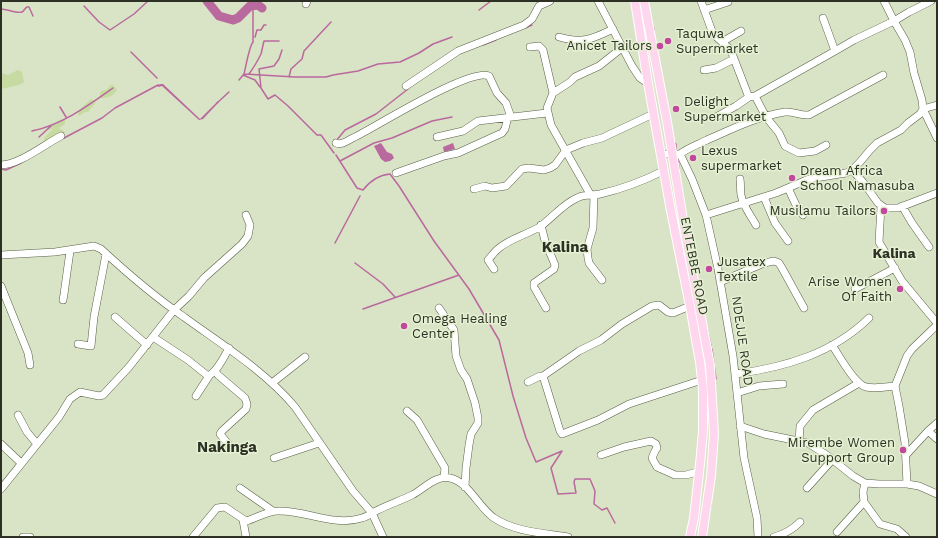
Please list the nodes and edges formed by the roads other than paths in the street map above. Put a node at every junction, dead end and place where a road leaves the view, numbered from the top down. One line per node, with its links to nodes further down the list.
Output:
1 (550, 1): 23 (street)
2 (598, 1): 12 (street)
3 (635, 1): 22 (main road, ENTEBBE ROAD)
4 (644, 1): 40 (main road, ENTEBBE ROAD)
5 (701, 1): 9 (street)
6 (884, 1): 11 (street)
7 (931, 1): 11 (street)
8 (728, 2): 9 (street)
9 (704, 10): 15 (street)
10 (823, 18): 18 (street)
11 (894, 21): 18 (street); 27 (street)
12 (613, 29): 14 (street); 17 (street)
13 (741, 31): 15 (street)
14 (559, 37)
15 (722, 42): 19 (street)
16 (530, 47): 24 (street)
17 (623, 47): 22 (street); 24 (street)
18 (835, 51): 25 (street)
19 (734, 59): 20 (street); 25 (street)
20 (704, 70)
21 (883, 75): 31 (street)
22 (648, 83): 29 (main road, ENTEBBE ROAD)
23 (406, 86)
24 (553, 93): 28 (street)
25 (752, 96): 31 (street); 32 (street)
26 (937, 105): 27 (street)
27 (923, 109): 35 (street); 42 (street)
28 (547, 113): 30 (street); 38 (street)
29 (653, 114): 38 (street); 39 (main road, ENTEBBE ROAD)
30 (509, 117): 34 (street); 36 (street); 44 (street)
31 (766, 117): 37 (street); 40 (street)
32 (716, 118)
33 (61, 136): 41 (street)
34 (437, 138)
35 (937, 138)
36 (336, 143)
37 (826, 145)
38 (566, 150): 47 (street); 49 (street)
39 (660, 154): 40 (street); 43 (main road, ENTEBBE ROAD)
40 (676, 154): 56 (street, NDEJJE ROAD); 138 (main road, ENTEBBE ROAD)
41 (1, 165)
42 (852, 170): 46 (street); 52 (street)
43 (663, 171): 49 (street); 71 (main road, ENTEBBE ROAD)
44 (396, 173)
45 (740, 179): 51 (street)
46 (788, 188): 50 (street); 55 (street)
47 (474, 189)
48 (937, 193): 53 (street)
49 (592, 195): 57 (street); 66 (street)
50 (764, 197): 51 (street); 59 (street)
51 (744, 204): 56 (street); 58 (street)
52 (882, 206): 53 (street); 64 (street)
53 (902, 206): 60 (street)
54 (246, 215): 75 (street)
55 (803, 215)
56 (706, 216): 67 (street, NDEJJE ROAD)
57 (541, 225): 65 (street); 73 (street)
58 (756, 225)
59 (788, 241)
60 (929, 247)
61 (70, 251): 62 (street); 63 (street); 70 (street)
62 (106, 254): 75 (street); 80 (street)
63 (1, 255)
64 (895, 268): 69 (street); 78 (street)
65 (494, 269)
66 (602, 280)
67 (720, 282): 74 (street); 87 (street, NDEJJE ROAD)
68 (1, 286): 85 (street)
69 (855, 289)
70 (62, 300)
71 (690, 306): 89 (street); 90 (main road, ENTEBBE ROAD)
72 (439, 308): 118 (street)
73 (546, 308)
74 (804, 308)
75 (174, 310): 79 (street); 83 (street)
76 (115, 317): 81 (street)
77 (869, 318): 82 (street)
78 (937, 324): 95 (street)
79 (154, 337): 81 (street); 88 (street)
80 (78, 344)
81 (147, 345): 107 (street)
82 (832, 345): 87 (street); 94 (street)
83 (229, 348): 86 (street); 92 (street)
84 (305, 357): 92 (street)
85 (30, 365)
86 (215, 371): 88 (street); 108 (street)
87 (736, 374): 96 (street, NDEJJE ROAD)
88 (209, 376): 97 (street)
89 (543, 376): 90 (street); 91 (street)
90 (702, 380): 114 (main road, ENTEBBE ROAD)
91 (528, 382)
92 (272, 383): 105 (street)
93 (783, 384): 96 (street)
94 (859, 384): 95 (street); 104 (street)
95 (895, 386): 110 (street)
96 (737, 392): 101 (street, NDEJJE ROAD)
97 (196, 396)
98 (407, 410): 115 (street)
99 (18, 415): 107 (street)
100 (937, 423): 102 (street)
101 (740, 426): 104 (street); 139 (street, NDEJJE ROAD)
102 (928, 431): 103 (street); 110 (street)
103 (937, 439)
104 (799, 442): 112 (street)
105 (318, 443): 111 (street); 125 (street)
106 (1, 444): 113 (street)
107 (37, 444): 113 (street)
108 (229, 445)
109 (601, 455): 114 (street)
110 (906, 455): 117 (street)
111 (274, 458)
112 (832, 459): 116 (street); 120 (street)
113 (22, 463): 121 (street)
114 (700, 469): 137 (main road, ENTEBBE ROAD)
115 (444, 477): 118 (street); 125 (street)
116 (865, 483): 117 (street); 123 (street)
117 (907, 484): 122 (street)
118 (465, 487): 129 (street)
119 (240, 488): 124 (street)
120 (807, 488)
121 (1, 489)
122 (937, 494)
123 (864, 502): 128 (street); 141 (street)
124 (273, 511): 125 (street); 126 (street)
125 (372, 513): 135 (street)
126 (243, 520): 133 (street); 134 (street)
127 (800, 522): 130 (street)
128 (837, 532)
129 (558, 536): 136 (street)
130 (784, 536): 140 (street)
131 (23, 537): 132 (street)
132 (30, 537)
133 (193, 537)
134 (246, 537)
135 (383, 537)
136 (568, 537)
137 (690, 537)
138 (702, 537)
139 (758, 537)
140 (774, 537)
141 (906, 537)

